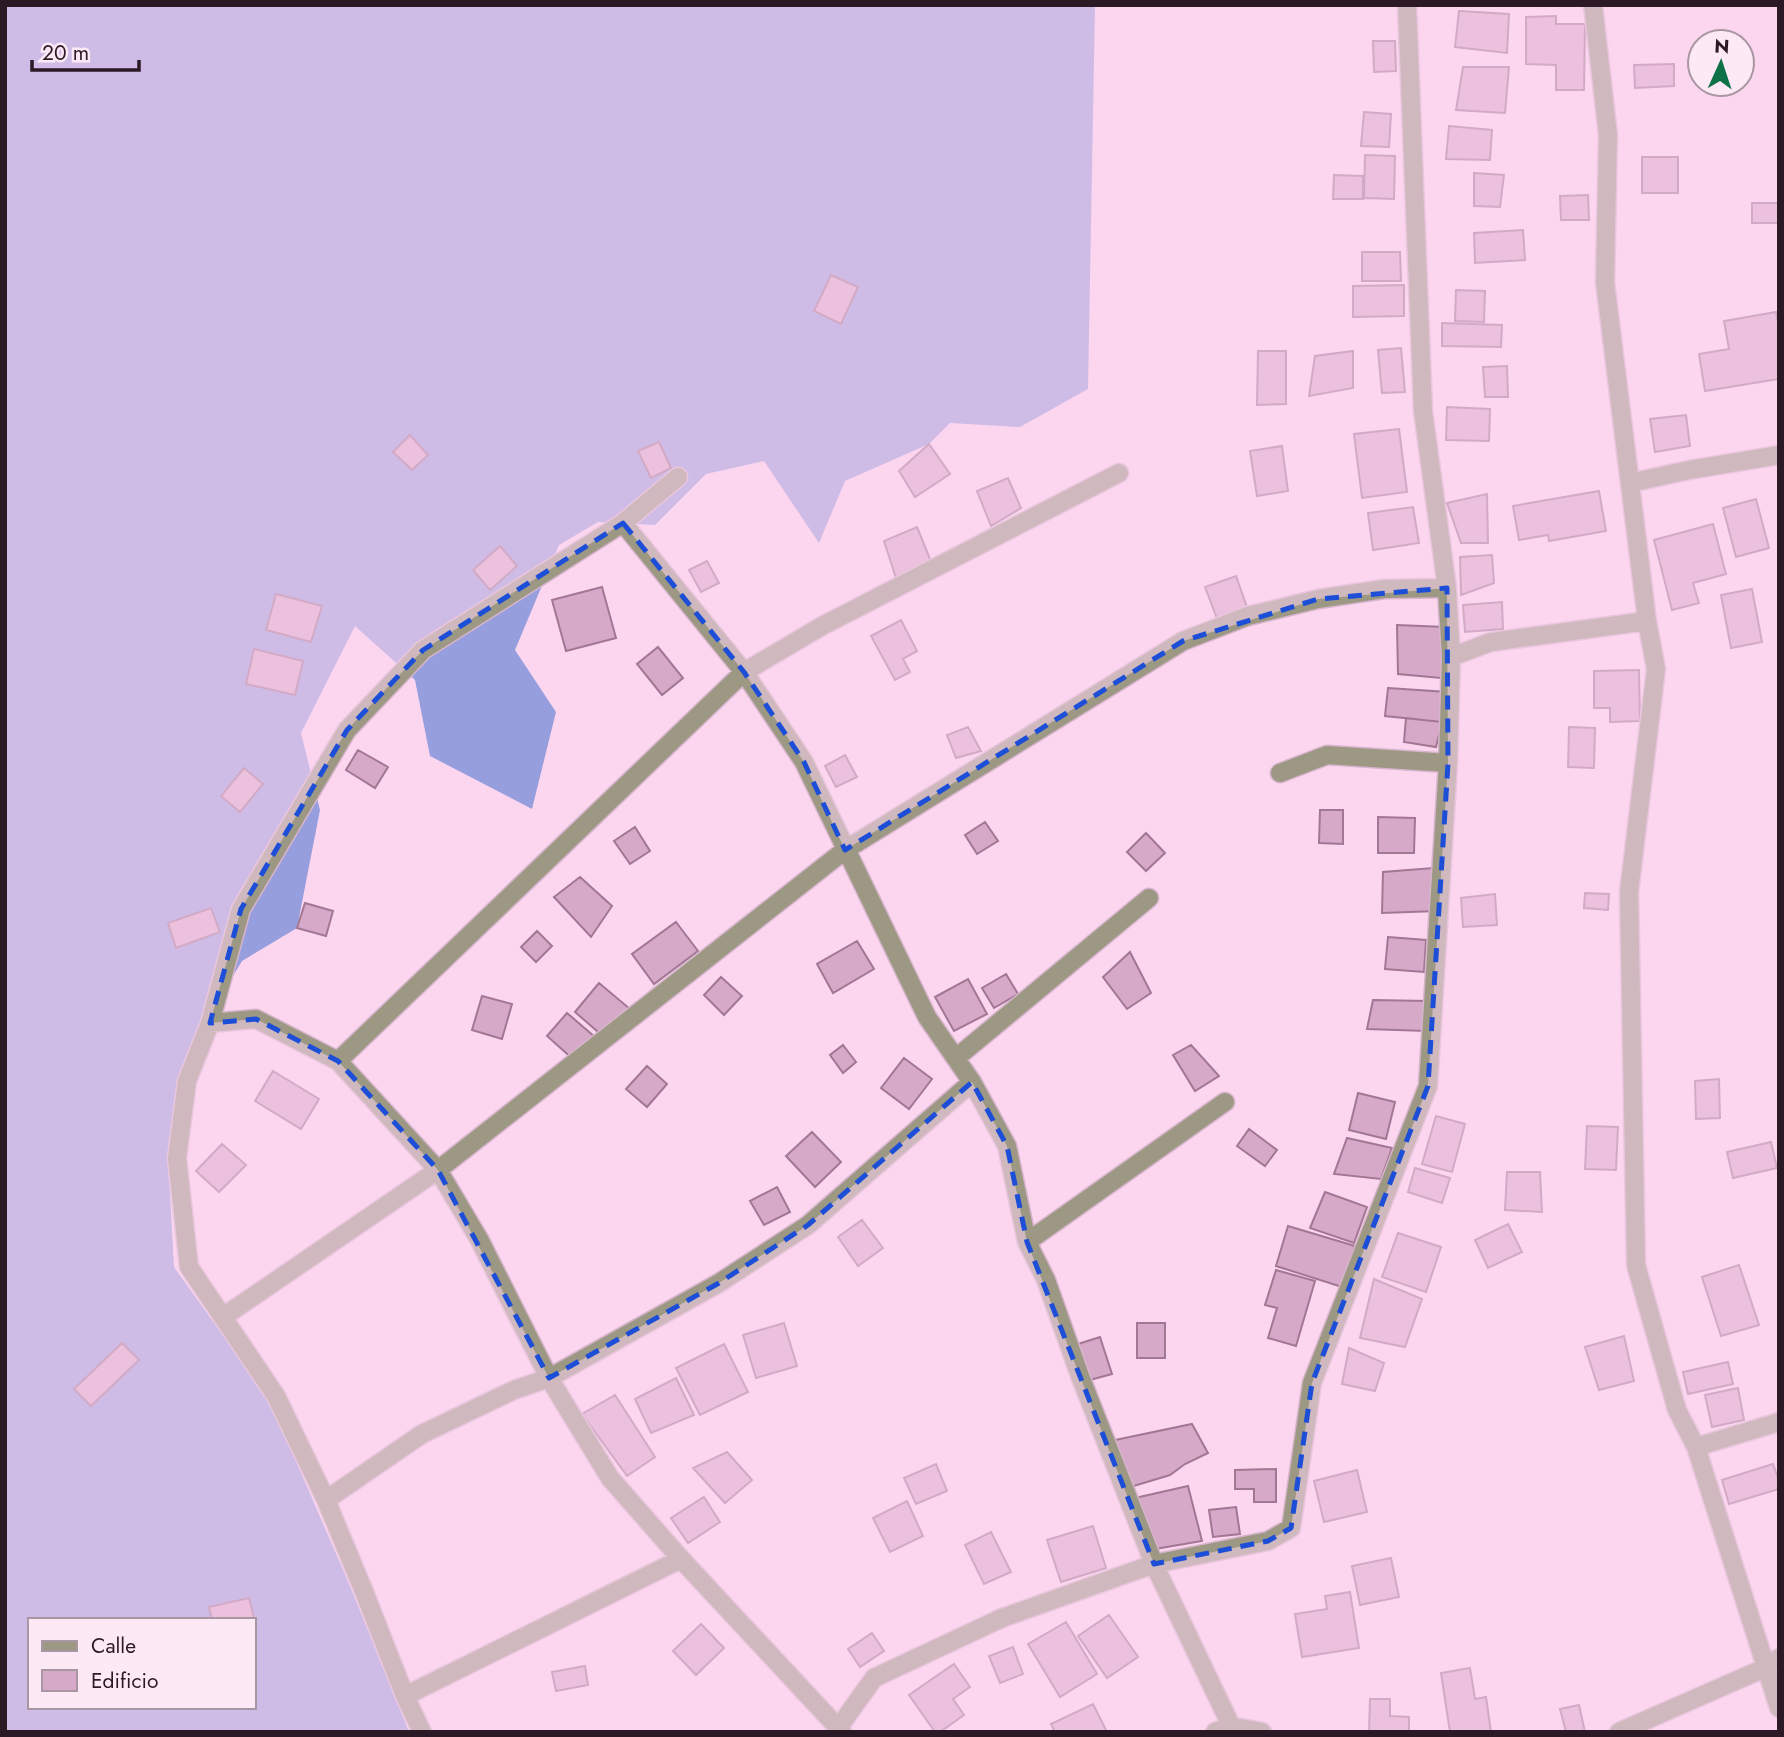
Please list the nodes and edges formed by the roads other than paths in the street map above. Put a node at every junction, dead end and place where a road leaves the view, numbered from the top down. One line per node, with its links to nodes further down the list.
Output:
1 (1407, 5): 8 (street)
2 (1593, 5): 6 (street)
3 (1779, 455): 6 (street)
4 (1119, 473): 11 (street)
5 (678, 477): 7 (street)
6 (1630, 483): 9 (street)
7 (623, 523): 11 (street); 16 (street)
8 (1447, 588): 10 (street); 14 (street)
9 (1647, 621): 10 (street); 26 (street)
10 (1451, 657): 12 (street)
11 (744, 672): 14 (street); 18 (street)
12 (1448, 764): 13 (street); 29 (street)
13 (1280, 773)
14 (845, 850): 17 (street); 21 (street)
15 (1149, 898): 17 (street)
16 (210, 1023): 18 (street); 23 (street)
17 (956, 1058): 19 (street)
18 (338, 1060): 21 (street)
19 (972, 1082): 22 (street); 24 (street)
20 (1225, 1102): 22 (street)
21 (438, 1170): 23 (street); 24 (street)
22 (1027, 1242): 29 (street)
23 (223, 1317): 27 (street)
24 (550, 1378): 27 (street); 28 (street)
25 (1779, 1422): 26 (street)
26 (1696, 1447): 30 (street)
27 (326, 1500): 31 (street)
28 (681, 1559): 31 (street); 33 (street)
29 (1154, 1564): 33 (street); 34 (street)
30 (1773, 1662): 32 (street); 37 (street)
31 (405, 1696): 35 (street)
32 (1779, 1708)
33 (840, 1730)
34 (1227, 1730): 36 (street)
35 (422, 1732)
36 (1262, 1732)
37 (1619, 1732)

